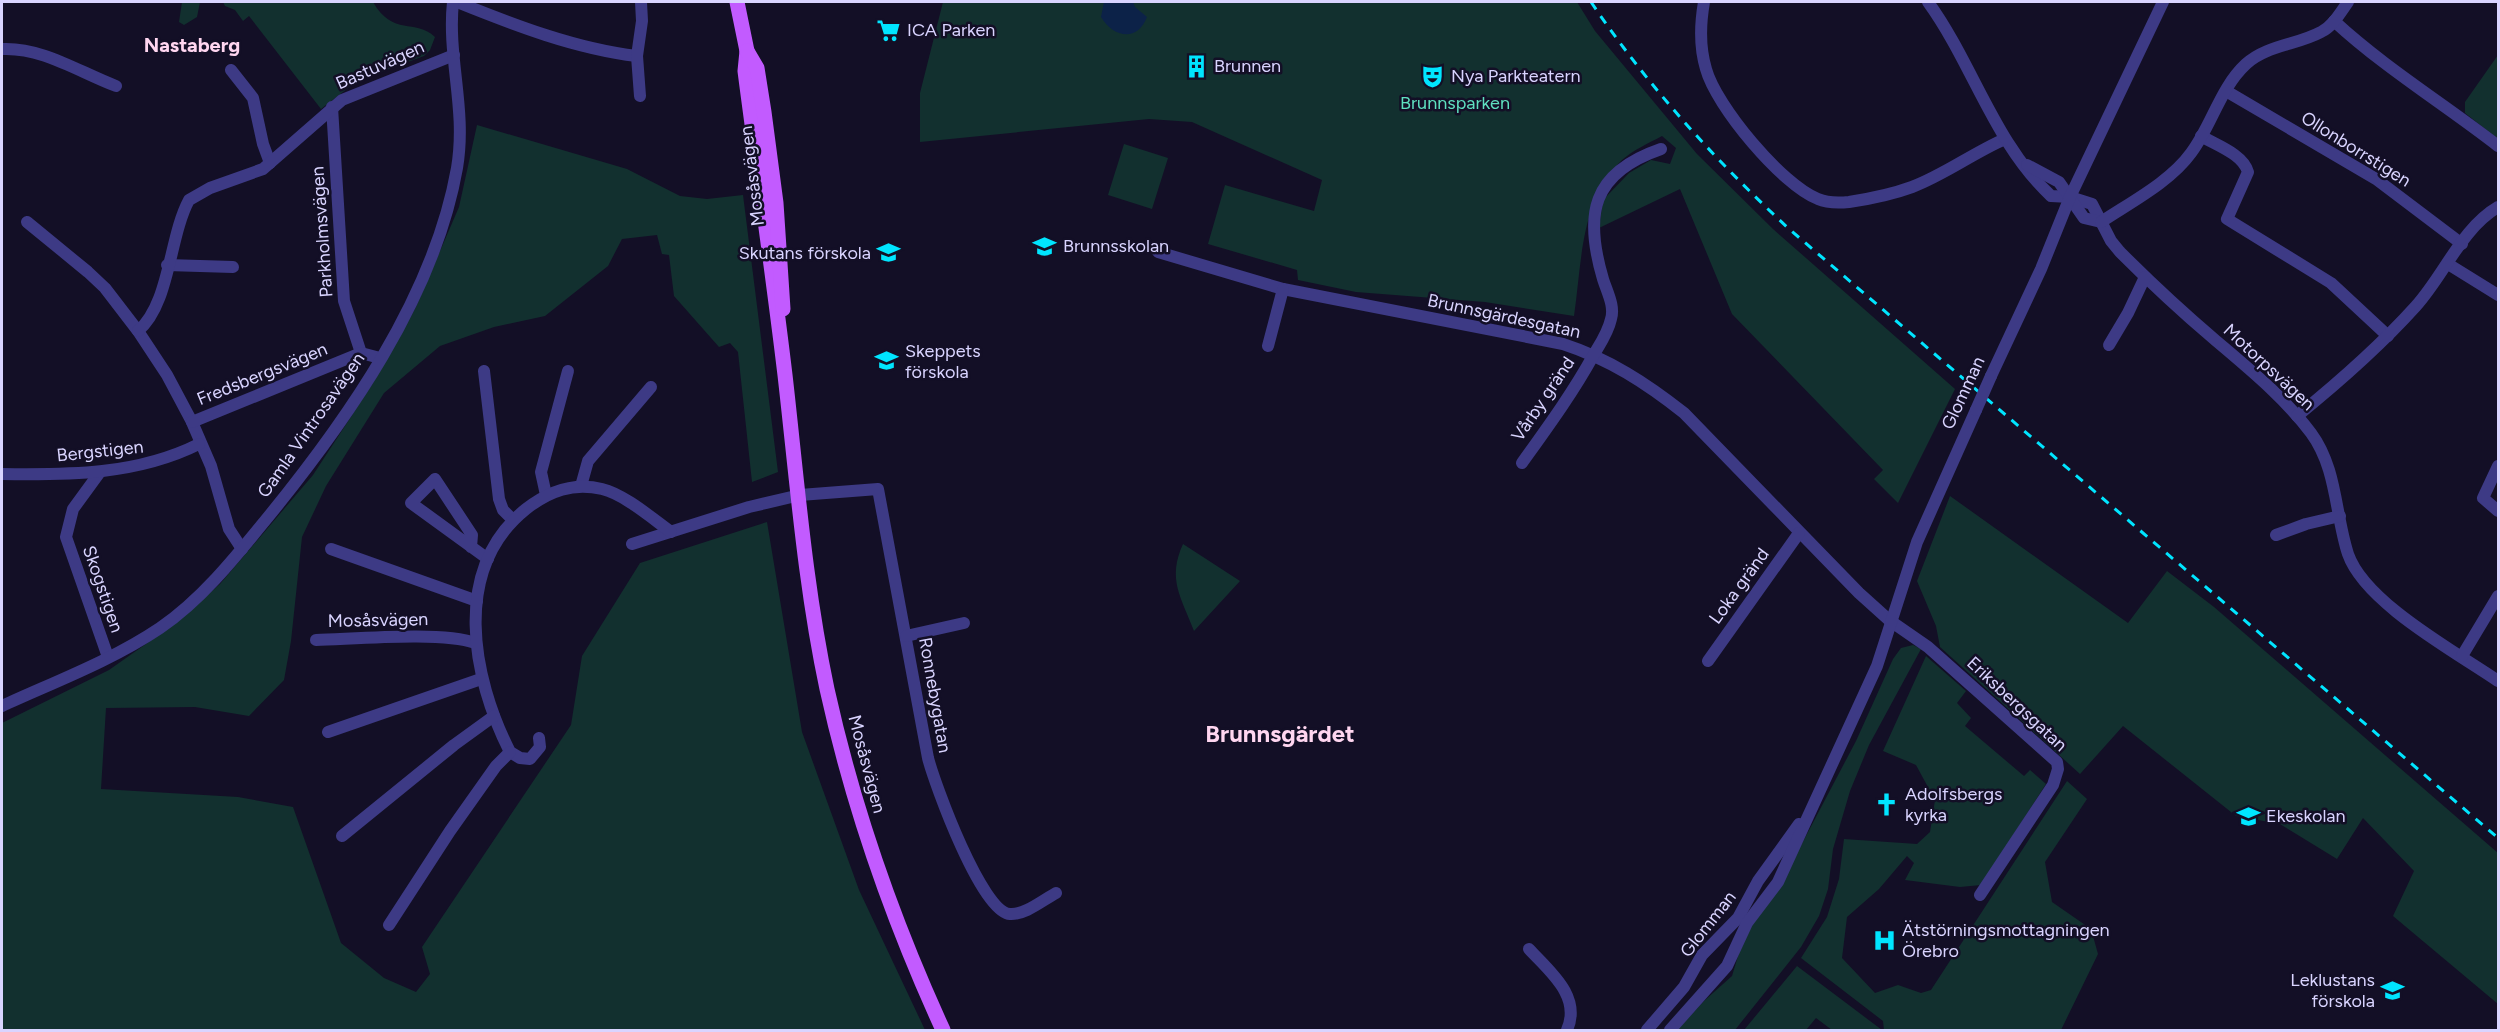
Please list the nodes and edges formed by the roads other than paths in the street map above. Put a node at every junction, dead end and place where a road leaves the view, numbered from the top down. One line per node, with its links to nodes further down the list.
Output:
1 (455, 2): 10 (street, Gamla Vintrosavägen); 11 (street)
2 (641, 2): 11 (street)
3 (737, 2): 53 (main road, Mosåsvägen)
4 (1704, 2): 18 (street)
5 (1928, 2): 18 (street)
6 (2163, 2): 22 (street, Glomman)
7 (2348, 2): 8 (street)
8 (2334, 21): 14 (street); 19 (street)
9 (2, 49): 13 (street)
10 (454, 54): 16 (street, Bastuvägen); 40 (street, Gamla Vintrosavägen)
11 (637, 56): 15 (street)
12 (231, 70): 21 (street)
13 (116, 86)
14 (2226, 91): 17 (street); 26 (street, Ollonborrstigen)
15 (640, 96)
16 (333, 107): 21 (street, Bastuvägen); 38 (street, Parkholmsvägen)
17 (2201, 136): 25 (street); 35 (street)
18 (2005, 139): 22 (street, Motorpsvägen)
19 (2499, 146)
20 (1661, 149): 39 (street, Vårby gränd)
21 (270, 163): 29 (street, Bastuvägen)
22 (2070, 197): 25 (street, Motorpsvägen); 67 (street, Glomman, bridge)
23 (2499, 207): 26 (street)
24 (27, 222): 34 (street)
25 (2101, 222): 31 (street, Motorpsvägen)
26 (2462, 244): 28 (street)
27 (1158, 252): 32 (street, Brunnsgärdesgatan)
28 (2448, 264): 33 (street); 35 (street)
29 (167, 265): 30 (street); 34 (street, Bastuvägen)
30 (233, 267)
31 (2145, 277): 36 (street); 44 (street, Motorpsvägen)
32 (1283, 289): 37 (street); 39 (street, Brunnsgärdesgatan)
33 (2499, 295)
34 (138, 331): 45 (street)
35 (2388, 336): 44 (street)
36 (2109, 345)
37 (1268, 346)
38 (361, 353): 40 (street); 45 (street, Fredsbergsvägen)
39 (1594, 354): 47 (street, Vårby gränd); 58 (street, Brunnsgärdesgatan)
40 (380, 358): 62 (street, Gamla Vintrosavägen)
41 (484, 371): 56 (street)
42 (568, 371): 52 (street)
43 (651, 387): 51 (street)
44 (2297, 416): 55 (street, Motorpsvägen)
45 (192, 422): 46 (street)
46 (199, 444): 49 (street, Bergstigen); 62 (street)
47 (1522, 463)
48 (2499, 466): 54 (street)
49 (100, 472): 50 (street, Bergstigen); 73 (street, Skogstigen)
50 (2, 474)
51 (581, 486): 52 (street); 57 (street)
52 (546, 495): 56 (street)
53 (800, 495): 57 (street); 69 (street, Ronnebygatan); 88 (main road, Mosåsvägen)
54 (2499, 511)
55 (2340, 516): 59 (street); 72 (street, Motorpsvägen)
56 (513, 520): 64 (street)
57 (672, 532): 60 (street)
58 (1799, 533): 67 (street, Brunnsgärdesgatan); 74 (street, Loka gränd)
59 (2276, 535)
60 (632, 543)
61 (471, 547): 61 (street); 64 (street)
62 (243, 549): 73 (street, Gamla Vintrosavägen)
63 (331, 549): 66 (street, Mosåsvägen)
64 (488, 559): 66 (street)
65 (2499, 596): 72 (street)
66 (477, 601): 71 (street)
67 (1889, 620): 82 (street, Glomman); 85 (street, Eriksbergsgatan)
68 (964, 623): 69 (street)
69 (906, 636): 84 (street, Ronnebygatan)
70 (316, 640): 71 (street, Mosåsvägen)
71 (475, 643): 75 (street)
72 (2462, 656): 76 (street, Motorpsvägen)
73 (108, 657): 77 (street, Gamla Vintrosavägen)
74 (1708, 660)
75 (481, 679): 78 (street); 79 (street)
76 (2499, 681)
77 (2, 706)
78 (494, 716): 81 (street); 83 (street)
79 (328, 732)
80 (539, 738): 81 (street)
81 (510, 752): 86 (street)
82 (1812, 806): 90 (street, Glomman); 91 (street, Glomman)
83 (342, 836)
84 (1056, 893)
85 (1980, 895)
86 (389, 925)
87 (1529, 949): 89 (street)
88 (942, 1030)
89 (1568, 1030)
90 (1647, 1030)
91 (1670, 1030)

